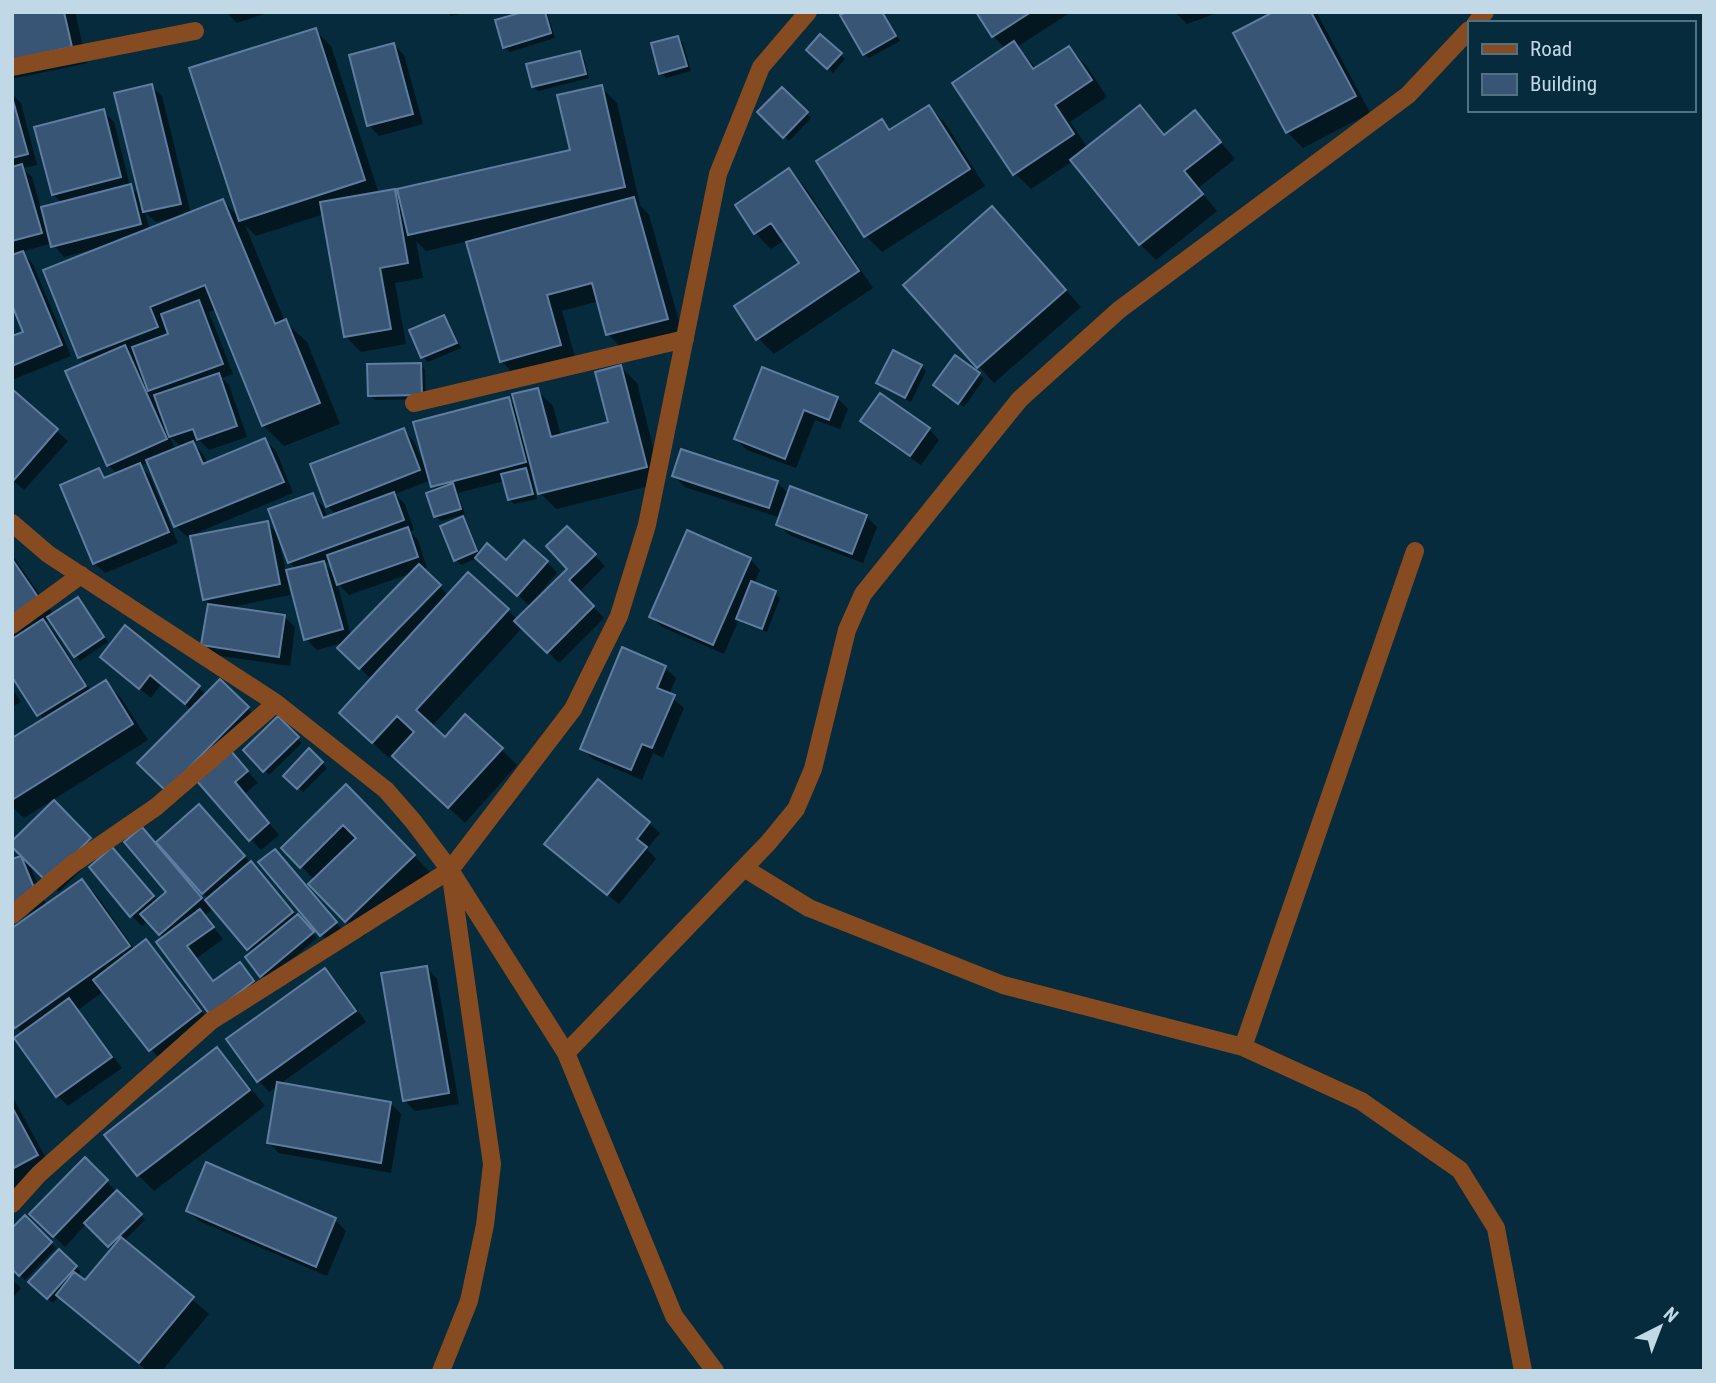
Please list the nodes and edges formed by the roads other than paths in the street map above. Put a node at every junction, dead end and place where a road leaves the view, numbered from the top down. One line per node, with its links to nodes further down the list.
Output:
1 (807, 12): 5 (street)
2 (195, 31): 4 (street)
3 (1468, 31): 12 (street)
4 (12, 67)
5 (685, 340): 6 (street); 13 (street)
6 (414, 403)
7 (12, 523): 9 (street)
8 (1415, 551): 15 (street)
9 (80, 575): 10 (street); 11 (street)
10 (12, 625)
11 (276, 703): 13 (street); 14 (street)
12 (744, 868): 15 (street); 16 (street)
13 (450, 870): 16 (street); 17 (street); 18 (street)
14 (12, 915)
15 (1243, 1047): 20 (street)
16 (566, 1053): 19 (street)
17 (12, 1204)
18 (441, 1371)
19 (715, 1371)
20 (1523, 1371)

